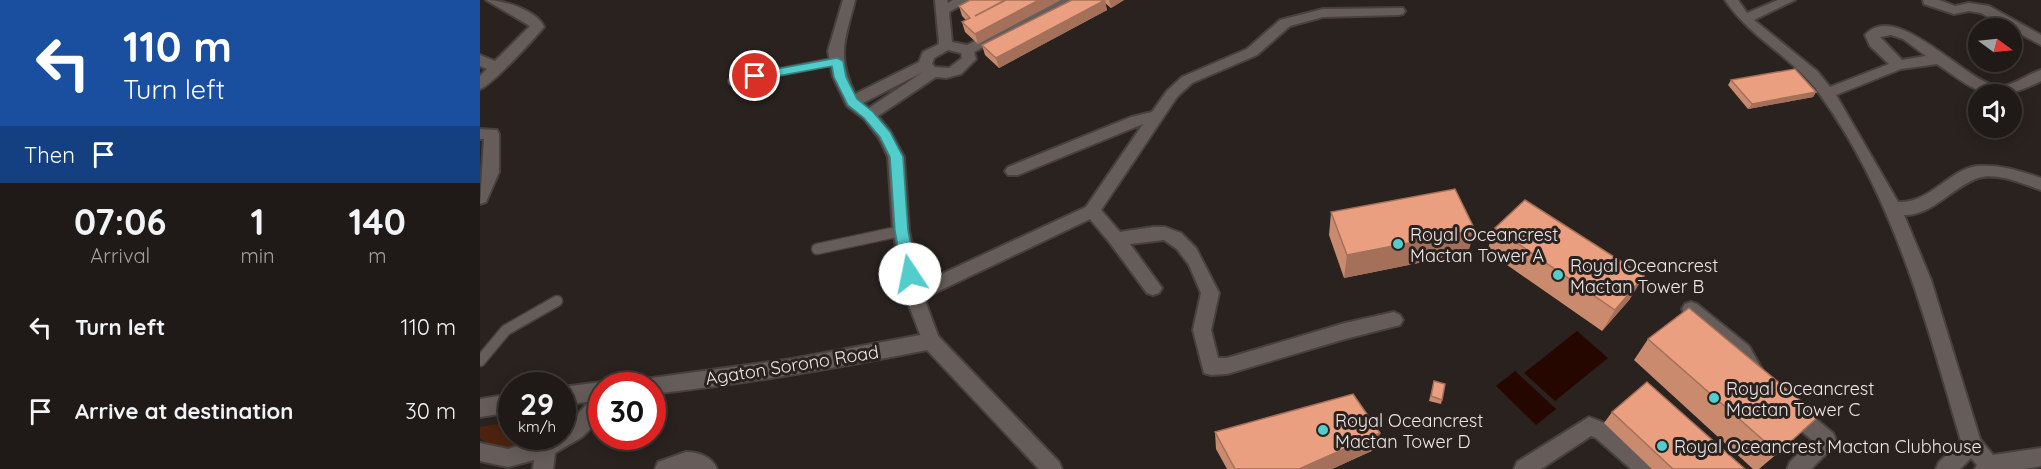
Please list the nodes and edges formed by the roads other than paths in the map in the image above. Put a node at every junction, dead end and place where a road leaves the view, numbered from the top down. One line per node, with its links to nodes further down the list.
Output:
1 (492, 0): 18 (street)
2 (849, 0): 16 (street)
3 (964, 0): 8 (street)
4 (1067, 0): 13 (street)
5 (1731, 0): 10 (street)
6 (1789, 0): 10 (street)
7 (1929, 1): 11 (street)
8 (942, 5): 12 (street)
9 (1398, 11): 26 (street)
10 (1745, 20): 23 (street)
11 (2041, 41)
12 (946, 45): 13 (street); 19 (street)
13 (967, 50): 19 (street)
14 (1939, 59): 17 (street); 17 (street); 20 (street)
15 (480, 60): 18 (street)
16 (837, 61): 21 (lane); 24 (street)
17 (1899, 64): 23 (street)
18 (497, 68): 22 (street)
19 (929, 69): 24 (street); 25 (street)
20 (2041, 75)
21 (732, 81)
22 (480, 84)
23 (1827, 93): 31 (street)
24 (852, 102): 25 (street)
25 (869, 115): 33 (street)
26 (1157, 116): 28 (street); 32 (street)
27 (480, 134): 30 (street)
28 (1013, 171)
29 (2041, 184): 31 (street)
30 (482, 190)
31 (1893, 208): 50 (street)
32 (1092, 211): 34 (street); 37 (street)
33 (902, 231): 35 (lane); 37 (street)
34 (1116, 238): 36 (street); 40 (street)
35 (817, 249)
36 (1153, 288)
37 (914, 295): 41 (street)
38 (557, 302): 42 (lane)
39 (1691, 309): 44 (street)
40 (1394, 320)
41 (931, 341): 43 (street, Agaton Sorono Road); 60 (street)
42 (480, 361)
43 (666, 384)
44 (1763, 387)
45 (1781, 402): 63 (street)
46 (498, 406): 47 (street)
47 (480, 408)
48 (588, 418): 49 (street)
49 (576, 430)
50 (1971, 444): 56 (street); 64 (street)
51 (541, 450): 55 (street)
52 (546, 450): 57 (street)
53 (480, 452): 55 (street)
54 (2041, 457): 56 (street)
55 (508, 464)
56 (1987, 467)
57 (543, 469)
58 (665, 469): 59 (street)
59 (707, 469)
60 (1052, 469)
61 (1524, 469): 62 (street)
62 (1645, 469)
63 (1797, 469)
64 (1946, 469)

